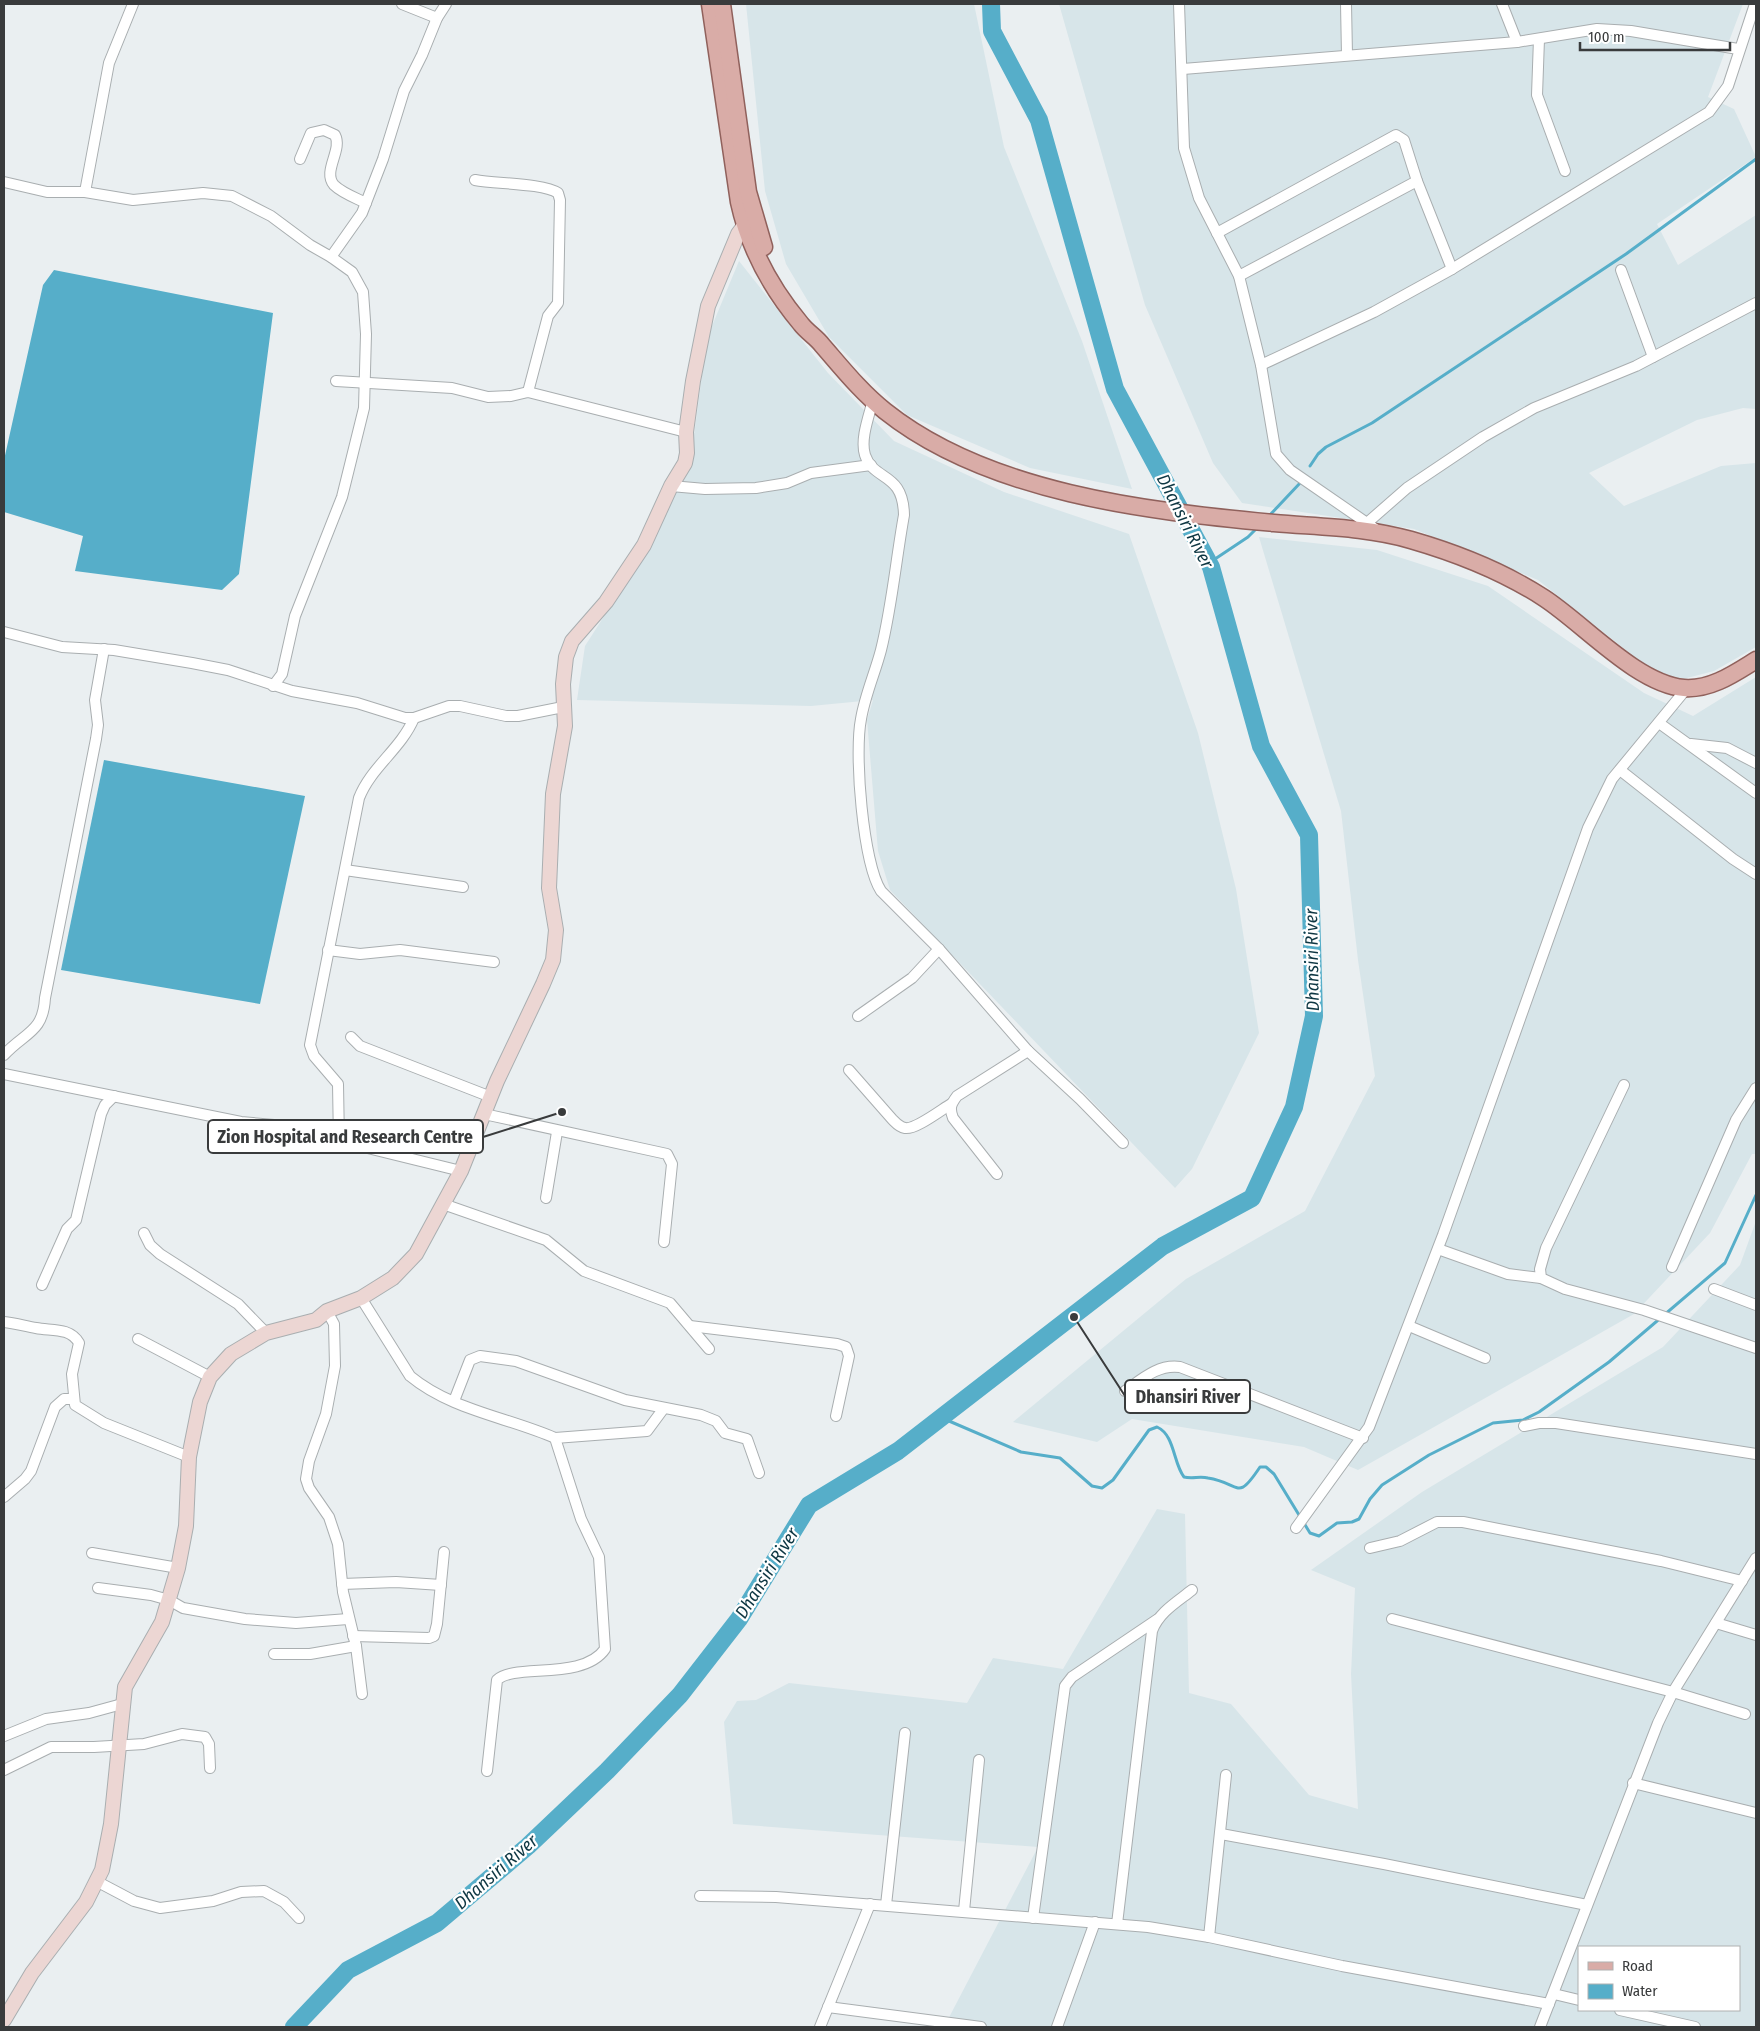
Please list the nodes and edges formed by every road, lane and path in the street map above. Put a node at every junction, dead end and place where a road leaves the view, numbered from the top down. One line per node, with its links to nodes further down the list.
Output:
1 (133, 4): 21 (street)
2 (402, 4): 10 (street)
3 (446, 4): 10 (street)
4 (710, 4): 23 (main road)
5 (722, 4): 23 (main road)
6 (1180, 4): 15 (street)
7 (1346, 4): 14 (street)
8 (1502, 4): 12 (street)
9 (1755, 4): 13 (street)
10 (437, 18): 22 (street)
11 (1539, 39): 12 (street); 13 (street); 17 (street)
12 (1517, 42): 14 (street)
13 (1738, 49): 26 (street)
14 (1348, 55): 15 (street)
15 (1183, 70): 24 (street)
16 (300, 159): 22 (street)
17 (1564, 171)
18 (475, 180): 34 (street)
19 (1417, 181): 24 (street); 26 (street); 28 (street)
20 (4, 182): 21 (street)
21 (85, 192): 25 (street)
22 (366, 203): 25 (street)
23 (749, 220): 35 (main road); 36 (street)
24 (1218, 234): 28 (street)
25 (331, 257): 33 (street)
26 (1452, 269): 31 (street)
27 (1621, 270): 30 (street)
28 (1239, 276): 31 (street)
29 (1756, 303): 30 (street)
30 (1653, 356): 39 (street)
31 (1261, 365): 39 (street)
32 (336, 381): 33 (street)
33 (366, 382): 34 (street); 43 (street)
34 (528, 392): 36 (street)
35 (873, 400): 37 (street); 39 (main road)
36 (686, 432): 38 (street)
37 (871, 465): 38 (street); 55 (street)
38 (671, 486): 45 (street)
39 (1373, 528): 44 (main road)
40 (4, 632): 41 (street)
41 (104, 649): 43 (street); 61 (street)
42 (1756, 660): 44 (main road)
43 (272, 686): 46 (street)
44 (1686, 688): 47 (street)
45 (563, 706): 46 (street); 67 (street)
46 (414, 718): 52 (street)
47 (1659, 723): 48 (street); 50 (street)
48 (1688, 744): 49 (street); 51 (street)
49 (1756, 763)
50 (1620, 770): 53 (street); 79 (street)
51 (1756, 794)
52 (345, 870): 54 (street); 56 (street)
53 (1756, 874)
54 (463, 887)
55 (939, 949): 58 (street); 60 (street)
56 (328, 950): 57 (street); 71 (street)
57 (494, 962)
58 (858, 1016)
59 (351, 1037): 67 (street)
60 (1028, 1052): 68 (street); 72 (street)
61 (4, 1056)
62 (849, 1070): 68 (street)
63 (4, 1074): 66 (street)
64 (1624, 1085): 81 (street)
65 (1756, 1088): 80 (street)
66 (114, 1096): 71 (street); 82 (street)
67 (491, 1097): 69 (street)
68 (951, 1104): 74 (street)
69 (484, 1114): 70 (street); 73 (street)
70 (557, 1132): 75 (street); 78 (street)
71 (339, 1142): 73 (street)
72 (1123, 1143)
73 (461, 1171): 76 (street)
74 (998, 1174)
75 (546, 1198)
76 (443, 1204): 84 (street); 88 (street)
77 (144, 1233): 90 (street)
78 (664, 1242)
79 (1438, 1248): 81 (street); 89 (street)
80 (1672, 1267)
81 (1541, 1278): 92 (street)
82 (42, 1285)
83 (1714, 1289): 85 (street)
84 (361, 1298): 86 (street); 98 (street)
85 (1756, 1305)
86 (328, 1311): 90 (street); 115 (street)
87 (4, 1322): 97 (street)
88 (690, 1326): 93 (street); 100 (street)
89 (1409, 1326): 94 (street); 103 (street)
90 (266, 1334): 95 (street)
91 (138, 1339): 95 (street)
92 (1756, 1348)
93 (709, 1349)
94 (1485, 1358)
95 (210, 1377): 105 (street)
96 (1125, 1391): 103 (street)
97 (72, 1399): 105 (street); 107 (street)
98 (454, 1401): 99 (street); 102 (street)
99 (664, 1408): 102 (street); 106 (street)
100 (836, 1416)
101 (1524, 1426): 104 (street)
102 (555, 1438): 137 (street)
103 (1363, 1438): 108 (street)
104 (1756, 1454)
105 (189, 1457): 113 (street)
106 (759, 1473)
107 (4, 1497)
108 (1296, 1528)
109 (1370, 1548): 114 (street)
110 (444, 1552): 116 (street)
111 (92, 1553): 113 (street)
112 (1756, 1558): 114 (street)
113 (178, 1568): 119 (street)
114 (1742, 1581): 123 (street)
115 (342, 1584): 116 (street); 120 (street)
116 (441, 1585): 125 (street)
117 (98, 1588): 119 (street)
118 (1192, 1590): 121 (street)
119 (169, 1600): 120 (street); 129 (street)
120 (348, 1619): 125 (street)
121 (1158, 1619): 149 (street); 151 (street)
122 (1392, 1619): 127 (street)
123 (1716, 1623): 124 (street); 127 (street)
124 (1756, 1635)
125 (354, 1641): 126 (street); 128 (street)
126 (274, 1654)
127 (1674, 1692): 130 (street); 139 (street)
128 (362, 1694)
129 (122, 1708): 132 (street); 133 (street)
130 (1746, 1714)
131 (905, 1733): 145 (street)
132 (4, 1736)
133 (120, 1743): 135 (street); 136 (street); 142 (street)
134 (978, 1760): 147 (street)
135 (210, 1768)
136 (4, 1770)
137 (487, 1771)
138 (1226, 1774): 141 (street)
139 (1633, 1783): 140 (street); 146 (street)
140 (1756, 1812)
141 (1220, 1834): 146 (street); 152 (street)
142 (98, 1882): 148 (street); 159 (street)
143 (700, 1896): 144 (street)
144 (870, 1904): 145 (street); 156 (street)
145 (886, 1905): 147 (street)
146 (1587, 1905): 153 (street)
147 (964, 1911): 149 (street)
148 (298, 1918)
149 (1033, 1918): 150 (street)
150 (1095, 1922): 151 (street); 162 (street)
151 (1117, 1924): 152 (street)
152 (1209, 1937): 155 (street)
153 (1554, 1994): 154 (street); 155 (street)
154 (1578, 2000)
155 (1549, 2004): 163 (street)
156 (828, 2007): 160 (street); 161 (street)
157 (1624, 2011): 158 (street)
158 (1649, 2017): 164 (street); 165 (street)
159 (4, 2020)
160 (820, 2027)
161 (981, 2027)
162 (1057, 2027)
163 (1540, 2027)
164 (1645, 2027)
165 (1695, 2027)

